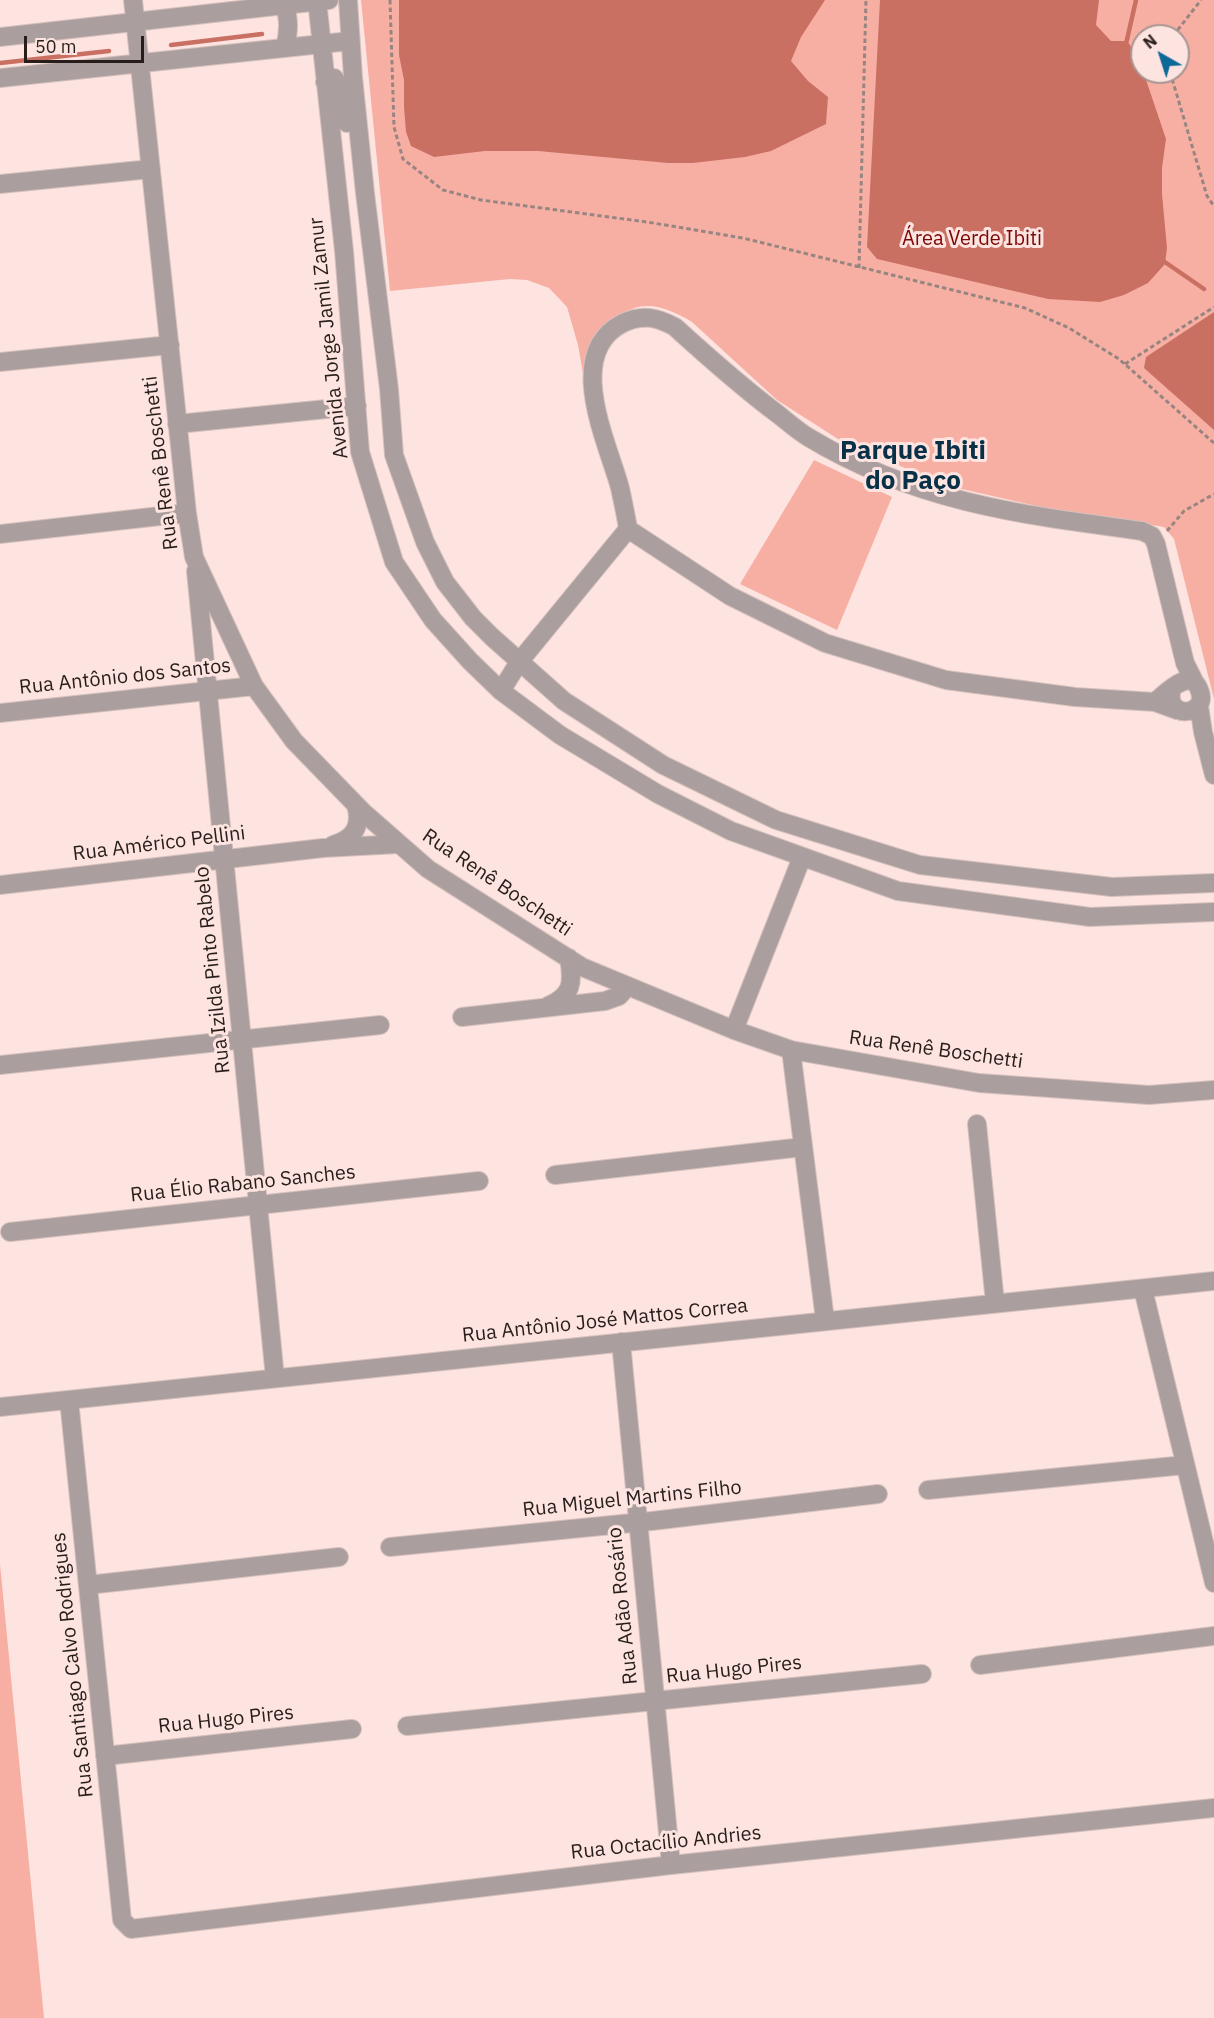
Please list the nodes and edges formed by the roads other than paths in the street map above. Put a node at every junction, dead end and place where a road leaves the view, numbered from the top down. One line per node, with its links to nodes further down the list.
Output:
1 (133, 0): 5 (street, Rua Renê Boschetti)
2 (321, 0): 4 (street); 8 (street, Avenida Jorge Jamil Zamur)
3 (348, 0): 7 (street)
4 (284, 5): 5 (street); 9 (street)
5 (135, 22): 6 (street); 10 (street, Rua Renê Boschetti)
6 (0, 37)
7 (350, 41): 8 (street); 15 (street)
8 (321, 43): 9 (street); 12 (street, Avenida Jorge Jamil Zamur)
9 (285, 47): 10 (street)
10 (140, 63): 11 (street); 13 (street, Rua Renê Boschetti)
11 (0, 78)
12 (325, 82): 15 (street); 18 (street, Avenida Jorge Jamil Zamur)
13 (151, 169): 14 (street); 16 (street, Rua Renê Boschetti)
14 (0, 184)
15 (365, 193): 24 (street)
16 (170, 345): 17 (street); 19 (street, Rua Renê Boschetti)
17 (0, 362)
18 (357, 406): 19 (street); 29 (street, Avenida Jorge Jamil Zamur)
19 (177, 424): 20 (street, Rua Renê Boschetti)
20 (187, 513): 22 (street); 23 (street, Rua Renê Boschetti)
21 (628, 529): 24 (street); 25 (street); 30 (street)
22 (0, 534)
23 (194, 557): 26 (street, Rua Renê Boschetti); 28 (street, Rua Izilda Pinto Rabelo)
24 (519, 662): 27 (street); 29 (street)
25 (1182, 685): 30 (street); 31 (street); 31 (street)
26 (254, 686): 28 (street, Rua Antônio dos Santos); 37 (street, Rua Renê Boschetti)
27 (552, 690): 32 (street); 34 (street)
28 (207, 691): 33 (street, Rua Antônio dos Santos); 41 (street, Rua Izilda Pinto Rabelo)
29 (501, 691): 34 (street, Avenida Jorge Jamil Zamur)
30 (1155, 702): 31 (street)
31 (1187, 709): 36 (street)
32 (578, 710): 35 (street); 43 (street)
33 (0, 713)
34 (534, 716): 35 (street, Avenida Jorge Jamil Zamur)
35 (560, 735): 40 (street, Avenida Jorge Jamil Zamur)
36 (1214, 775)
37 (356, 805): 38 (street, Rua Renê Boschetti); 39 (street, Rua Américo Pellini)
38 (399, 844): 39 (street, Rua Américo Pellini); 46 (street, Rua Renê Boschetti)
39 (323, 848): 41 (street, Rua Américo Pellini)
40 (802, 857): 45 (street, Avenida Jorge Jamil Zamur); 51 (street)
41 (224, 859): 44 (street, Rua Américo Pellini); 52 (street, Rua Izilda Pinto Rabelo)
42 (1214, 883): 43 (street)
43 (1195, 884): 45 (street, Avenida Jorge Jamil Zamur)
44 (0, 885)
45 (1205, 912)
46 (569, 958): 47 (street, Rua Renê Boschetti); 48 (street)
47 (628, 986): 48 (street); 51 (street, Rua Renê Boschetti)
48 (544, 1008): 49 (street)
49 (462, 1017)
50 (380, 1025): 52 (street)
51 (734, 1030): 53 (street, Rua Renê Boschetti)
52 (242, 1039): 54 (street); 60 (street, Rua Izilda Pinto Rabelo)
53 (791, 1050): 55 (street, Rua Renê Boschetti); 57 (street)
54 (0, 1065)
55 (1214, 1090)
56 (977, 1124): 64 (street)
57 (803, 1147): 58 (street); 65 (street)
58 (555, 1175)
59 (479, 1181): 60 (street, Rua Élio Rabano Sanches)
60 (258, 1206): 61 (street, Rua Élio Rabano Sanches); 67 (street, Rua Izilda Pinto Rabelo)
61 (10, 1232)
62 (1214, 1281): 63 (street, Rua Antônio José Mattos Correa)
63 (1143, 1289): 64 (street, Rua Antônio José Mattos Correa); 70 (street)
64 (994, 1303): 65 (street, Rua Antônio José Mattos Correa)
65 (825, 1320): 66 (street, Rua Antônio José Mattos Correa)
66 (621, 1342): 67 (street, Rua Antônio José Mattos Correa); 73 (street, Rua Adão Rosário)
67 (275, 1378): 68 (street, Rua Antônio José Mattos Correa)
68 (69, 1400): 69 (street, Rua Antônio José Mattos Correa); 77 (street, Rua Santiago Calvo Rodrigues)
69 (0, 1407)
70 (1185, 1465): 71 (street); 76 (street)
71 (928, 1490)
72 (878, 1494): 73 (street, Rua Miguel Martins Filho)
73 (638, 1522): 74 (street, Rua Miguel Martins Filho); 81 (street, Rua Adão Rosário)
74 (390, 1548)
75 (339, 1557): 77 (street)
76 (1214, 1583)
77 (88, 1585): 84 (street, Rua Santiago Calvo Rodrigues)
78 (1214, 1636): 79 (street)
79 (980, 1665)
80 (922, 1674): 81 (street, Rua Hugo Pires)
81 (655, 1701): 82 (street, Rua Hugo Pires); 86 (street, Rua Adão Rosário)
82 (407, 1726)
83 (352, 1729): 84 (street, Rua Hugo Pires)
84 (105, 1756): 87 (street, Rua Santiago Calvo Rodrigues)
85 (1214, 1808): 86 (street, Rua Octacílio Andries)
86 (671, 1865): 87 (street, Rua Octacílio Andries)
87 (126, 1925)

